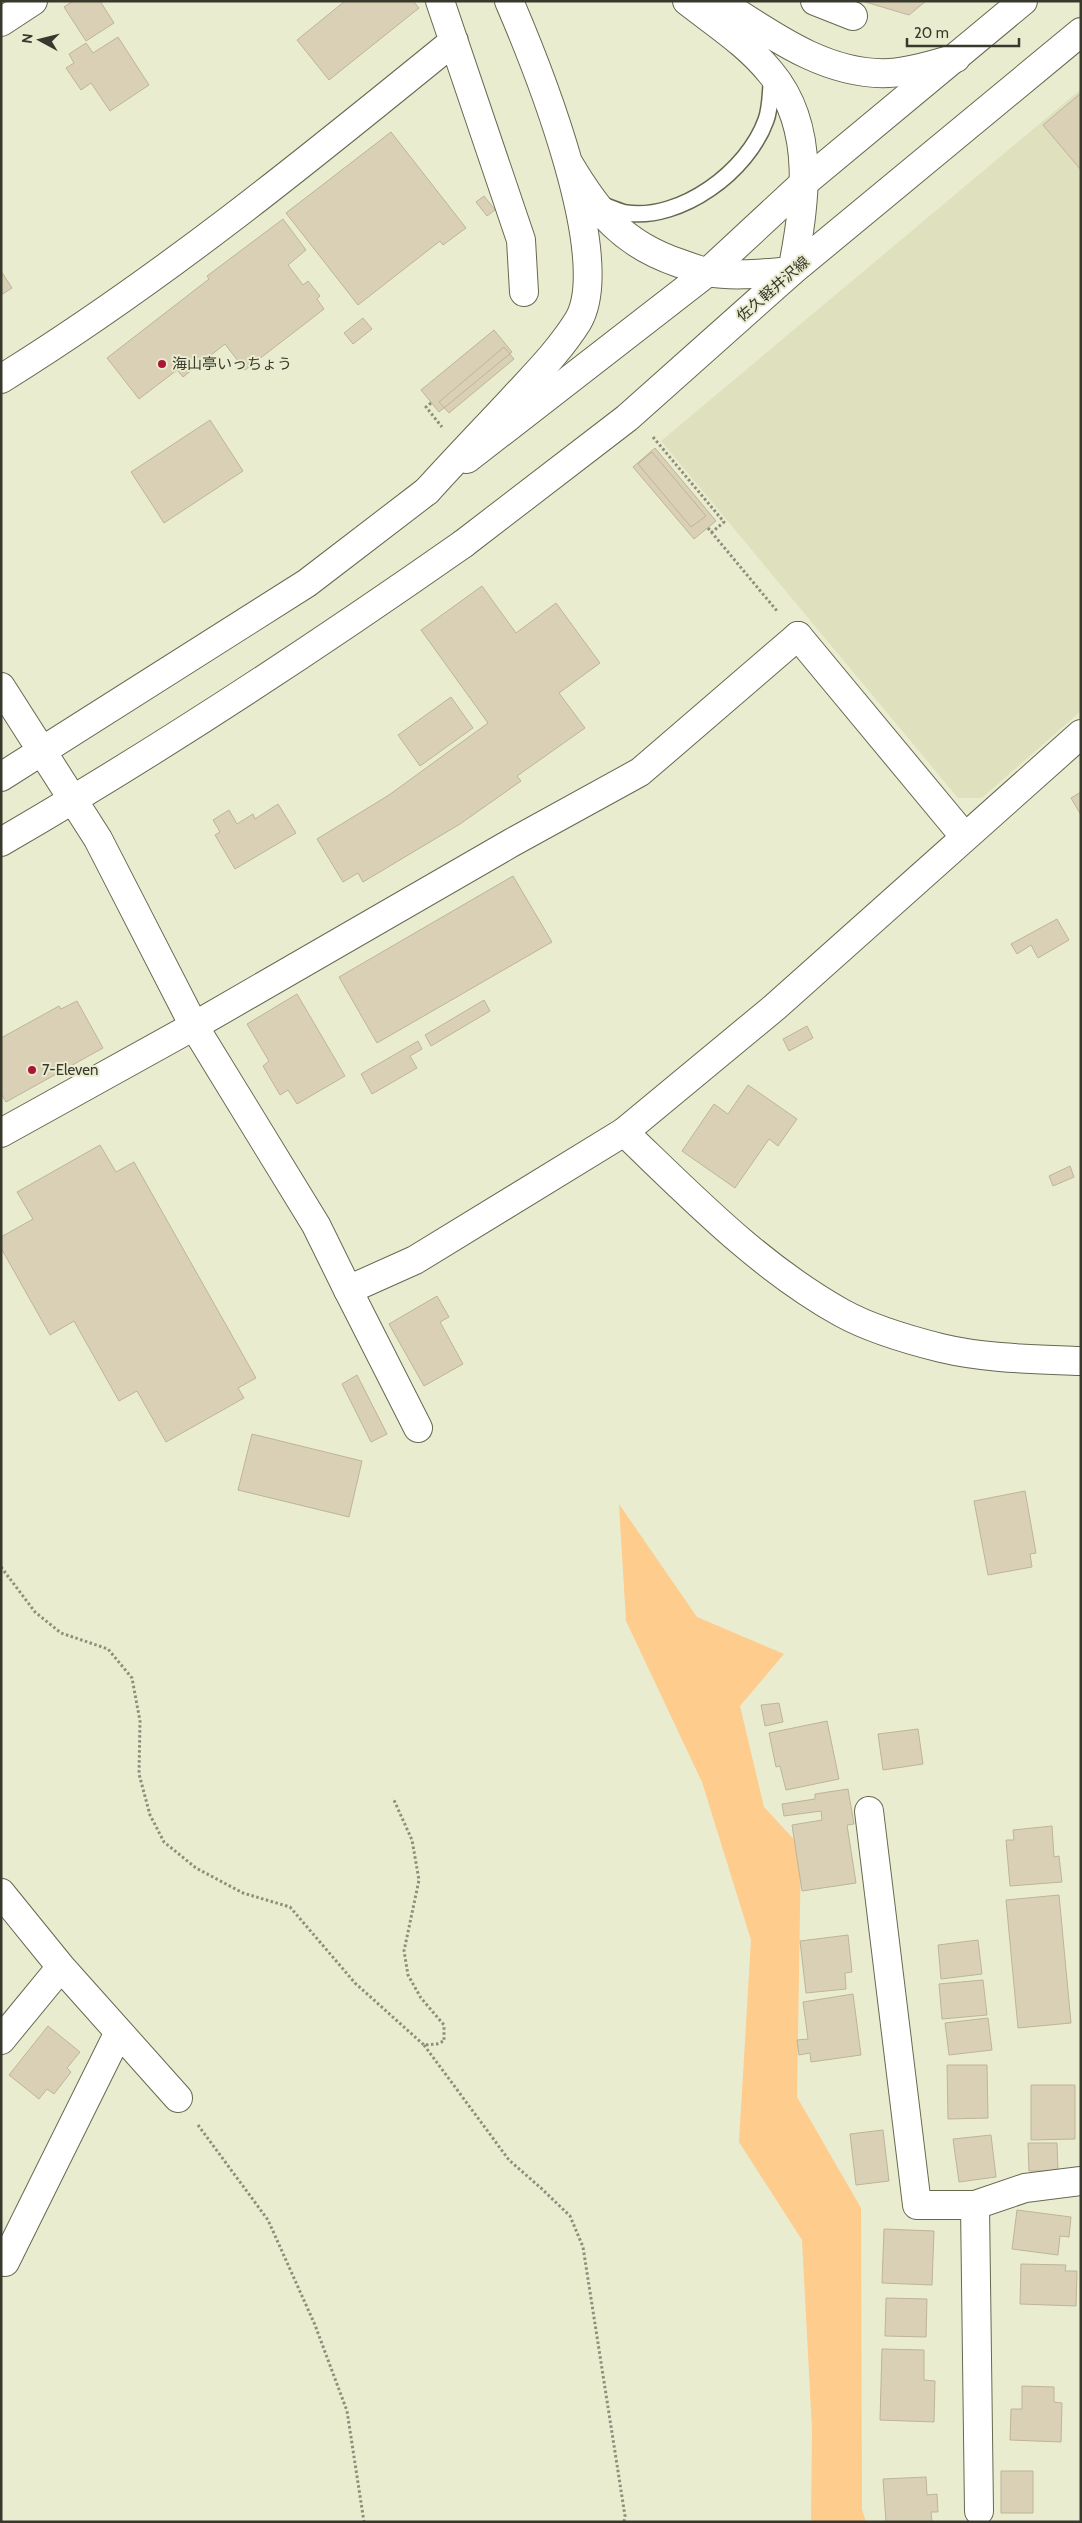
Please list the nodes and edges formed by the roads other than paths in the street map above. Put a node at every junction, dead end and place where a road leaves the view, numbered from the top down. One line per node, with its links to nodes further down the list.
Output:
1 (33, 1): 9 (main road)
2 (440, 1): 11 (main road)
3 (509, 1): 14 (main road)
4 (687, 1): 13 (main road)
5 (719, 1): 12 (main road)
6 (815, 1): 8 (main road)
7 (1023, 1): 12 (main road)
8 (853, 16)
9 (1, 22)
10 (1081, 32): 17 (main road, 佐久軽井沢線)
11 (454, 41): 19 (main road); 20 (main road)
12 (956, 58): 15 (main road)
13 (772, 73): 15 (main road); 16 (lane)
14 (569, 164): 16 (main road); 21 (main road)
15 (805, 182): 17 (main road); 18 (main road)
16 (591, 201): 18 (main road)
17 (792, 271): 18 (main road); 26 (main road, 佐久軽井沢線)
18 (708, 272): 21 (main road)
19 (524, 292)
20 (1, 379)
21 (426, 491): 24 (main road)
22 (1, 687): 24 (main road)
23 (1081, 734): 27 (main road)
24 (40, 751): 25 (main road); 26 (main road)
25 (1, 777)
26 (73, 800): 28 (main road, 佐久軽井沢線); 29 (main road)
27 (964, 836): 29 (main road); 31 (main road)
28 (1, 842)
29 (194, 1026): 30 (main road); 32 (main road)
30 (1, 1132)
31 (624, 1132): 32 (main road); 33 (main road)
32 (348, 1290): 34 (main road)
33 (1081, 1361)
34 (418, 1428)
35 (870, 1811): 42 (main road)
36 (1, 1893): 37 (main road)
37 (61, 1967): 38 (main road); 39 (main road)
38 (120, 2032): 40 (main road); 43 (main road)
39 (1, 2040)
40 (178, 2098)
41 (1081, 2181): 42 (main road)
42 (974, 2205): 45 (main road)
43 (11, 2223): 44 (main road)
44 (5, 2262)
45 (979, 2510)

